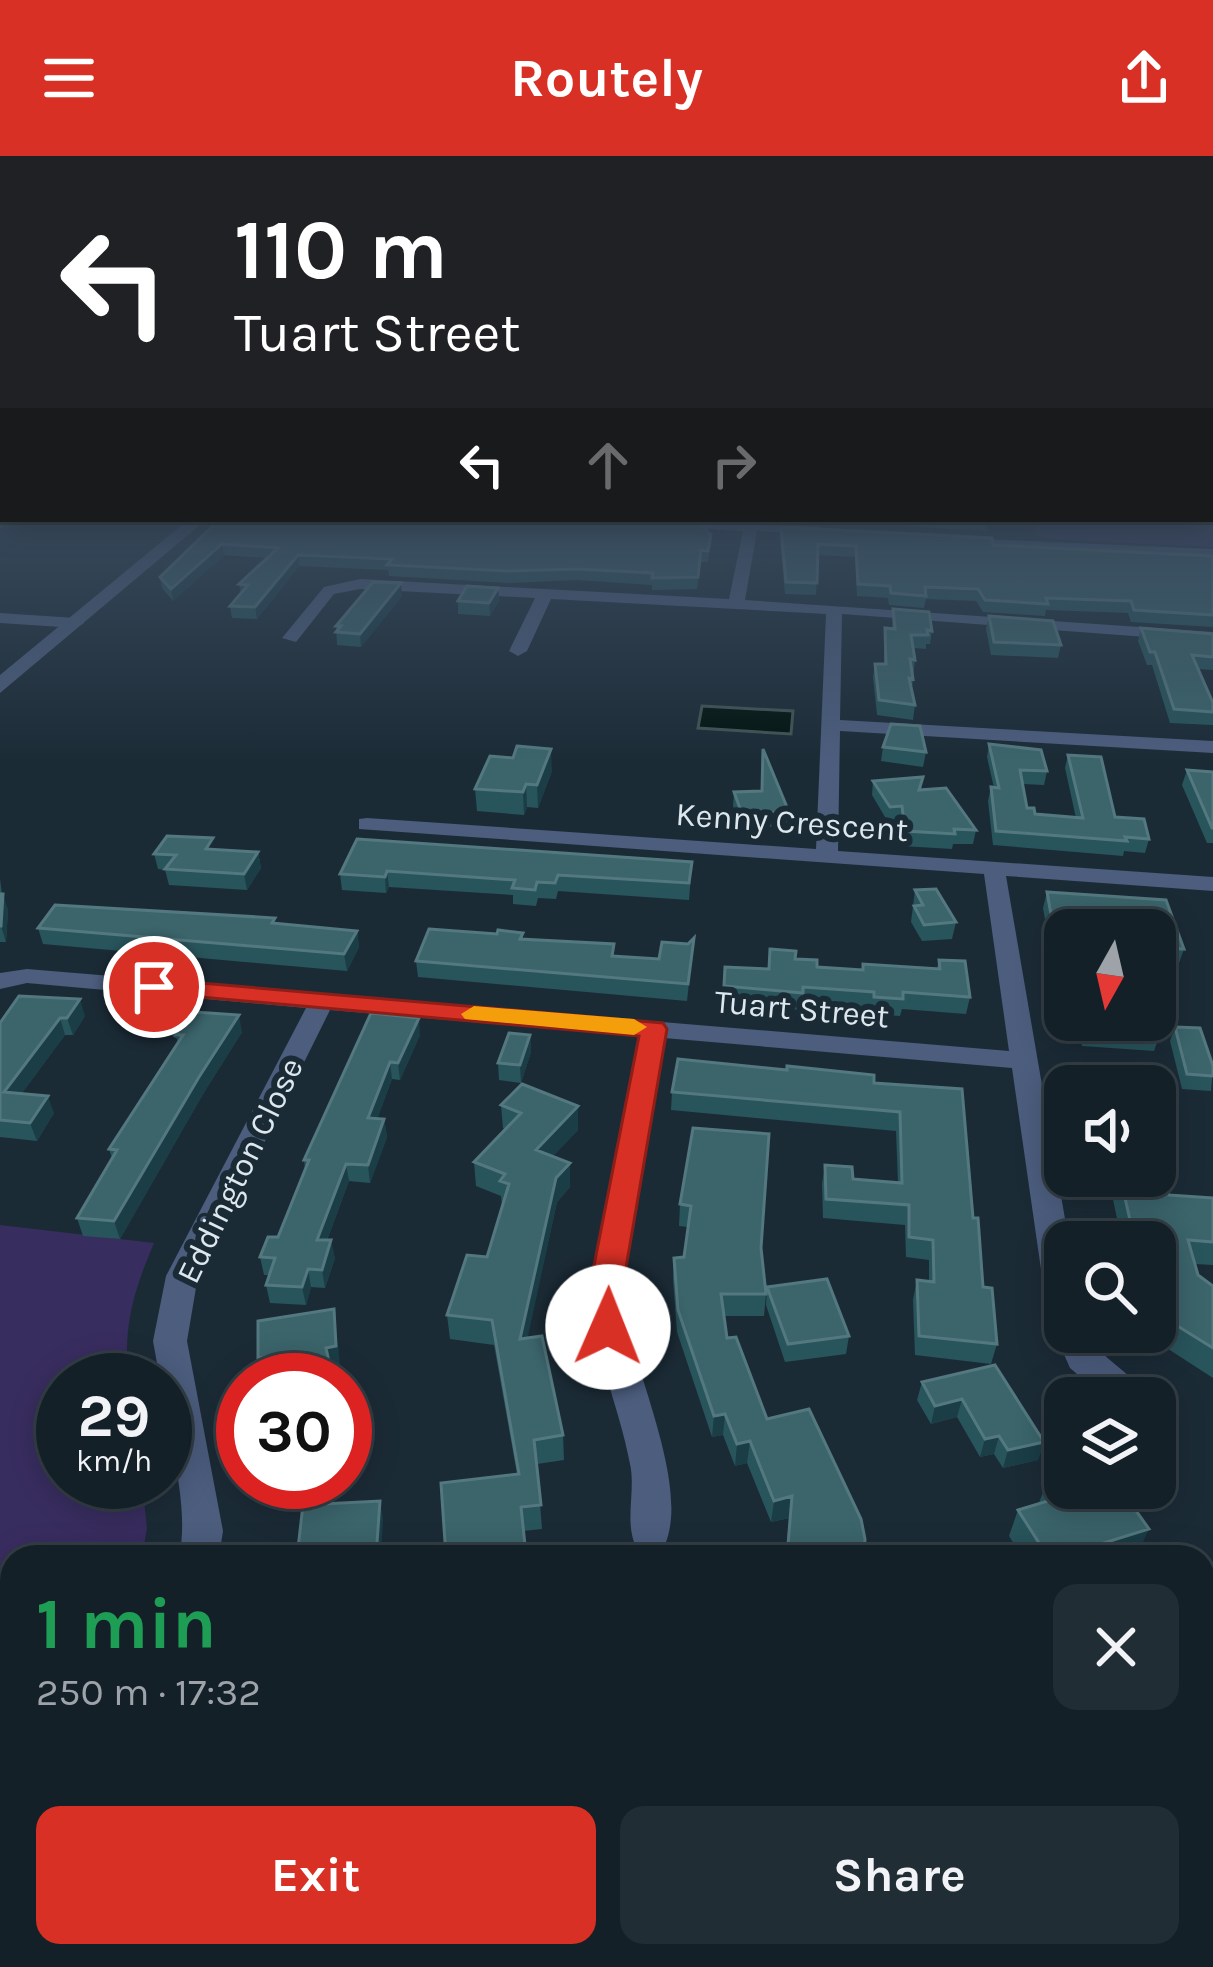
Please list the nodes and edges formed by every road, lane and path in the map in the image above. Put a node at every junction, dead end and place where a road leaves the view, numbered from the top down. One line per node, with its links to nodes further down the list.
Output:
1 (109, 596): 9 (street)
2 (324, 596): 11 (street)
3 (543, 596): 12 (street)
4 (573, 596): 6 (street)
5 (738, 596): 6 (street)
6 (736, 604): 7 (street)
7 (834, 609): 10 (street); 14 (street)
8 (0, 618): 9 (street)
9 (76, 623): 13 (street)
10 (1213, 637)
11 (290, 638)
12 (518, 651)
13 (0, 686)
14 (831, 725): 15 (street); 17 (street)
15 (1213, 747)
16 (367, 824): 17 (street, Kenny Crescent)
17 (827, 857): 18 (street, Kenny Crescent)
18 (994, 869): 19 (street, Kenny Crescent); 23 (street)
19 (1213, 884)
20 (0, 980): 21 (street, Tuart Street)
21 (322, 1001): 22 (street, Tuart Street); 28 (street, Eddington Close)
22 (653, 1029): 23 (street, Tuart Street); 27 (street)
23 (1024, 1061): 24 (street)
24 (1050, 1221)
25 (1080, 1353): 26 (street)
26 (1105, 1377)
27 (650, 1535)
28 (201, 1545)

